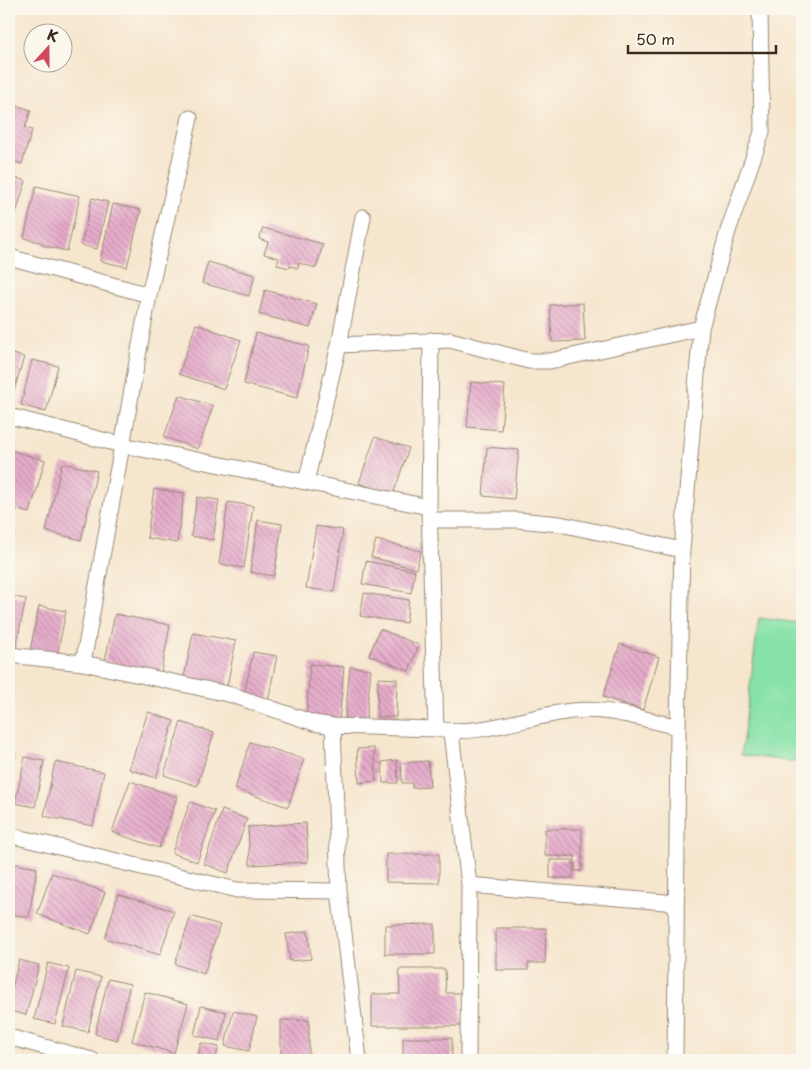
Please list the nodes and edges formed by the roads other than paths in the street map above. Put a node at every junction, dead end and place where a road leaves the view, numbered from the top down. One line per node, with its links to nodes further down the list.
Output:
1 (760, 9): 6 (street)
2 (190, 118): 5 (street)
3 (363, 218): 8 (street)
4 (9, 257): 5 (street)
5 (149, 294): 10 (street)
6 (701, 328): 7 (street); 13 (street)
7 (431, 340): 8 (street); 12 (street)
8 (339, 345): 11 (street)
9 (9, 416): 10 (street)
10 (122, 445): 11 (street); 15 (street)
11 (306, 482): 12 (street)
12 (430, 513): 13 (street); 18 (street)
13 (682, 550): 17 (street)
14 (9, 655): 15 (street)
15 (83, 664): 16 (street)
16 (333, 726): 18 (street); 22 (street)
17 (678, 727): 19 (street); 23 (street)
18 (436, 729): 19 (street)
19 (452, 732): 21 (street)
20 (9, 834): 22 (street)
21 (468, 885): 23 (street); 27 (street)
22 (339, 891): 26 (street)
23 (676, 903): 28 (street)
24 (9, 1037): 25 (street)
25 (92, 1060)
26 (359, 1060)
27 (468, 1060)
28 (675, 1060)

